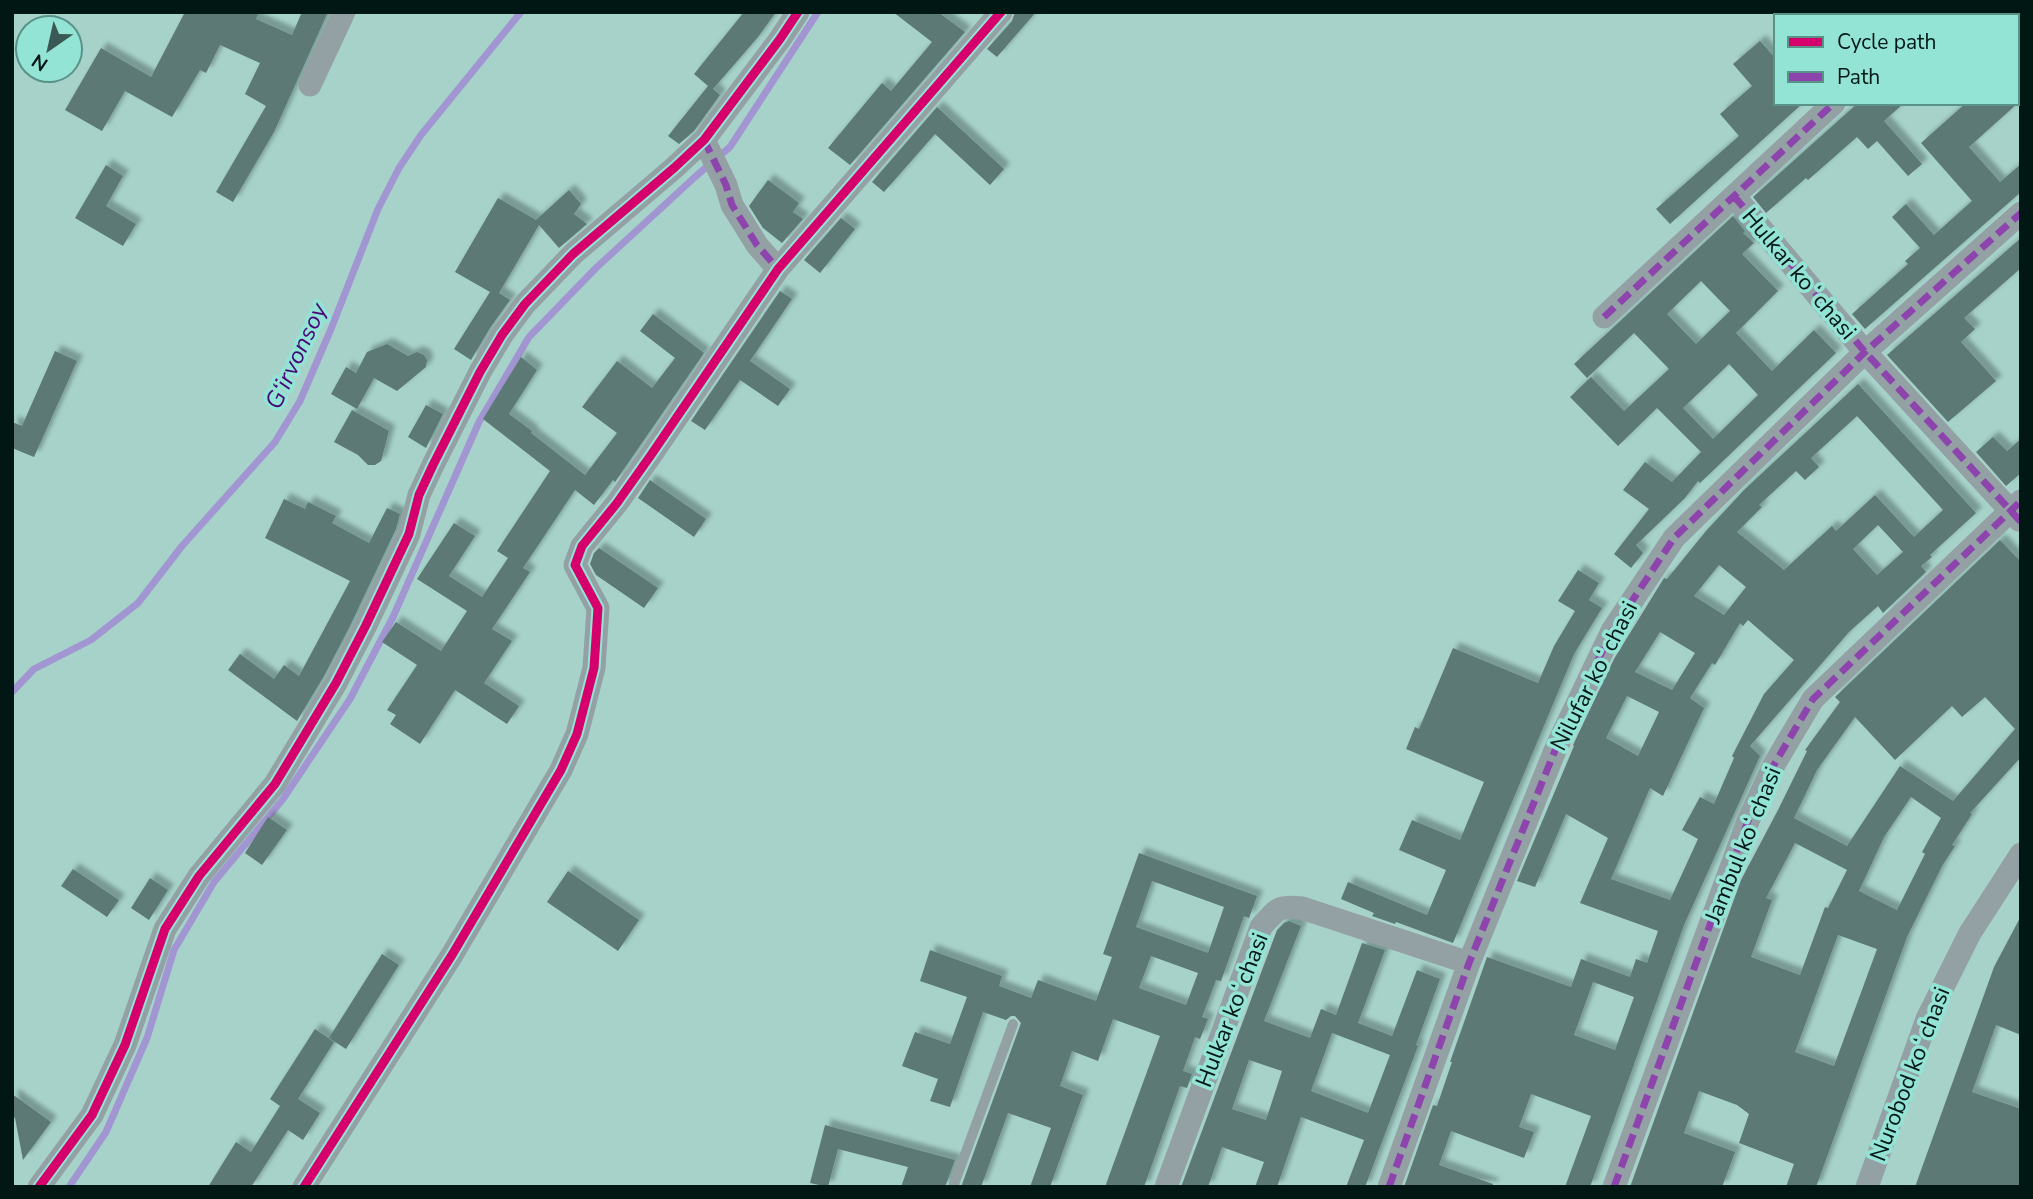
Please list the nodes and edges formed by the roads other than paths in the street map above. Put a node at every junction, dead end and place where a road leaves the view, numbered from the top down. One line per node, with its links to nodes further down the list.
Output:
1 (344, 12): 4 (street)
2 (798, 12): 6 (street)
3 (1001, 12): 9 (street)
4 (310, 85)
5 (1832, 105): 7 (street, Hulkar koʻchasi)
6 (708, 146): 9 (street); 16 (street)
7 (1734, 196): 10 (street, Hulkar koʻchasi); 11 (street, Hulkar koʻchasi)
8 (2021, 213): 11 (street, Nilufar koʻchasi)
9 (778, 268): 17 (street)
10 (1604, 317)
11 (1865, 352): 12 (street, Hulkar koʻchasi); 14 (street, Nilufar koʻchasi)
12 (2017, 511): 21 (street, Jambul koʻchasi)
13 (2021, 854): 22 (street, Nurobod koʻchasi)
14 (1469, 963): 19 (street, Hulkar koʻchasi); 20 (street, Nilufar koʻchasi)
15 (1013, 1024): 18 (lane)
16 (39, 1187)
17 (304, 1187)
18 (953, 1187)
19 (1166, 1187)
20 (1388, 1187)
21 (1615, 1187)
22 (1867, 1187)

